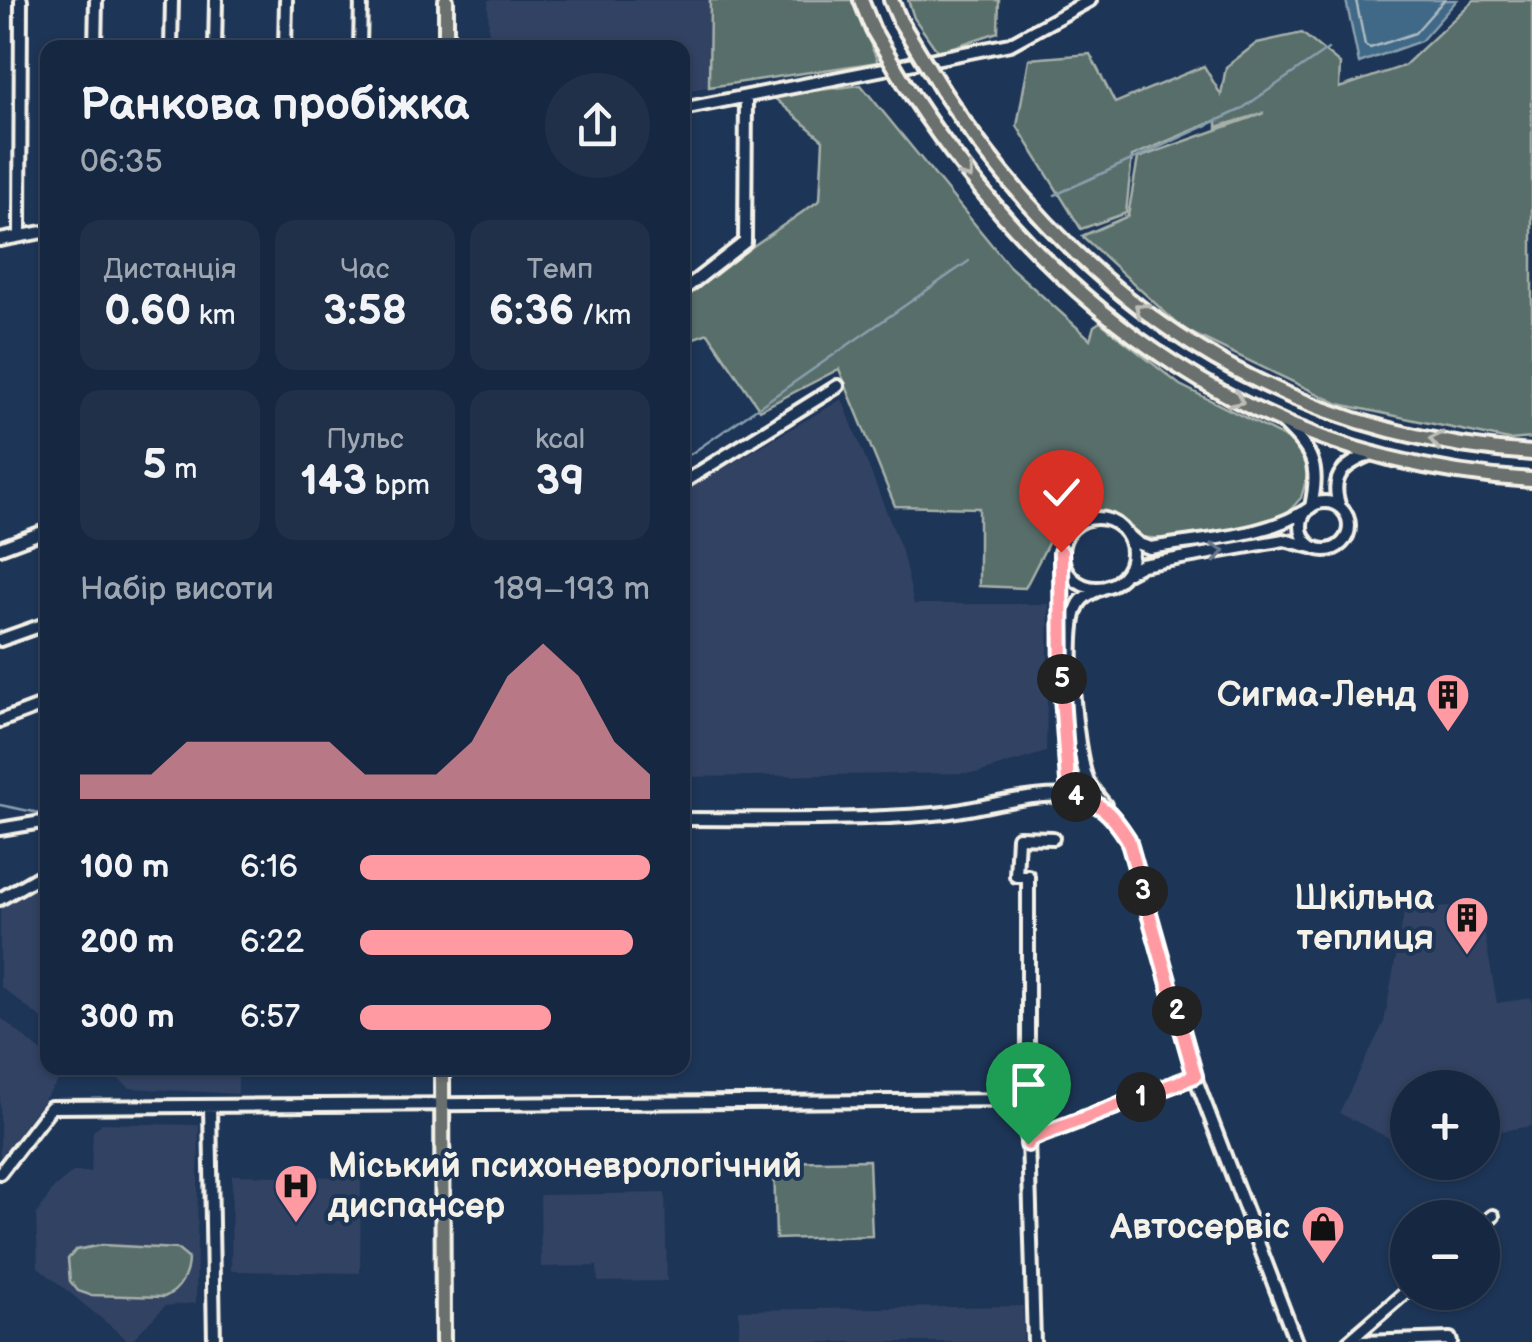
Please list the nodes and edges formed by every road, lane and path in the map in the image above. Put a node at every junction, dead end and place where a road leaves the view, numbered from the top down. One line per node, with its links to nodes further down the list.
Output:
1 (21, 0): 20 (street)
2 (96, 0): 11 (street)
3 (172, 0): 12 (street)
4 (216, 0): 13 (street)
5 (286, 0): 14 (street)
6 (361, 0): 15 (street)
7 (446, 0): 16 (main road)
8 (861, 0): 24 (main road, one-way to 24, bridge)
9 (891, 0): 26 (main road, one-way to 9, bridge)
10 (1090, 0): 17 (street)
11 (95, 40)
12 (171, 40)
13 (215, 40)
14 (284, 40)
15 (360, 40)
16 (446, 40)
17 (746, 97): 18 (street); 22 (street)
18 (690, 107)
19 (40, 232): 20 (street)
20 (20, 236): 21 (street)
21 (0, 240)
22 (690, 285)
23 (838, 386): 27 (street)
24 (1278, 419): 25 (main road); 29 (street)
25 (1374, 453): 28 (main road); 30 (street)
26 (1532, 453)
27 (690, 478)
28 (1532, 480)
29 (1311, 507): 30 (street); 32 (street); 34 (street)
30 (1340, 507): 34 (street)
31 (40, 533): 33 (street)
32 (1126, 533): 35 (street); 36 (street)
33 (0, 548)
34 (1316, 548): 36 (street, one-way to 34)
35 (1061, 552): 37 (street); 42 (street)
36 (1124, 575): 37 (street)
37 (1110, 586): 43 (street)
38 (40, 626): 39 (street)
39 (0, 640)
40 (40, 706): 41 (street)
41 (0, 721)
42 (1069, 796): 43 (street); 44 (street)
43 (1112, 814): 51 (street)
44 (690, 819)
45 (40, 822): 46 (street)
46 (0, 829)
47 (1053, 838): 52 (street)
48 (40, 876): 49 (street)
49 (1, 898)
50 (442, 1075): 53 (main road)
51 (1195, 1076): 55 (street); 61 (street)
52 (1028, 1100): 53 (street); 55 (street)
53 (442, 1104): 54 (street); 59 (main road)
54 (210, 1106): 56 (street); 58 (street)
55 (1028, 1140): 60 (street)
56 (0, 1173)
57 (1390, 1306): 62 (street)
58 (214, 1342)
59 (443, 1342)
60 (1034, 1342)
61 (1296, 1342)
62 (1348, 1342)
63 (1362, 1342): 64 (street)
64 (1451, 1342)

